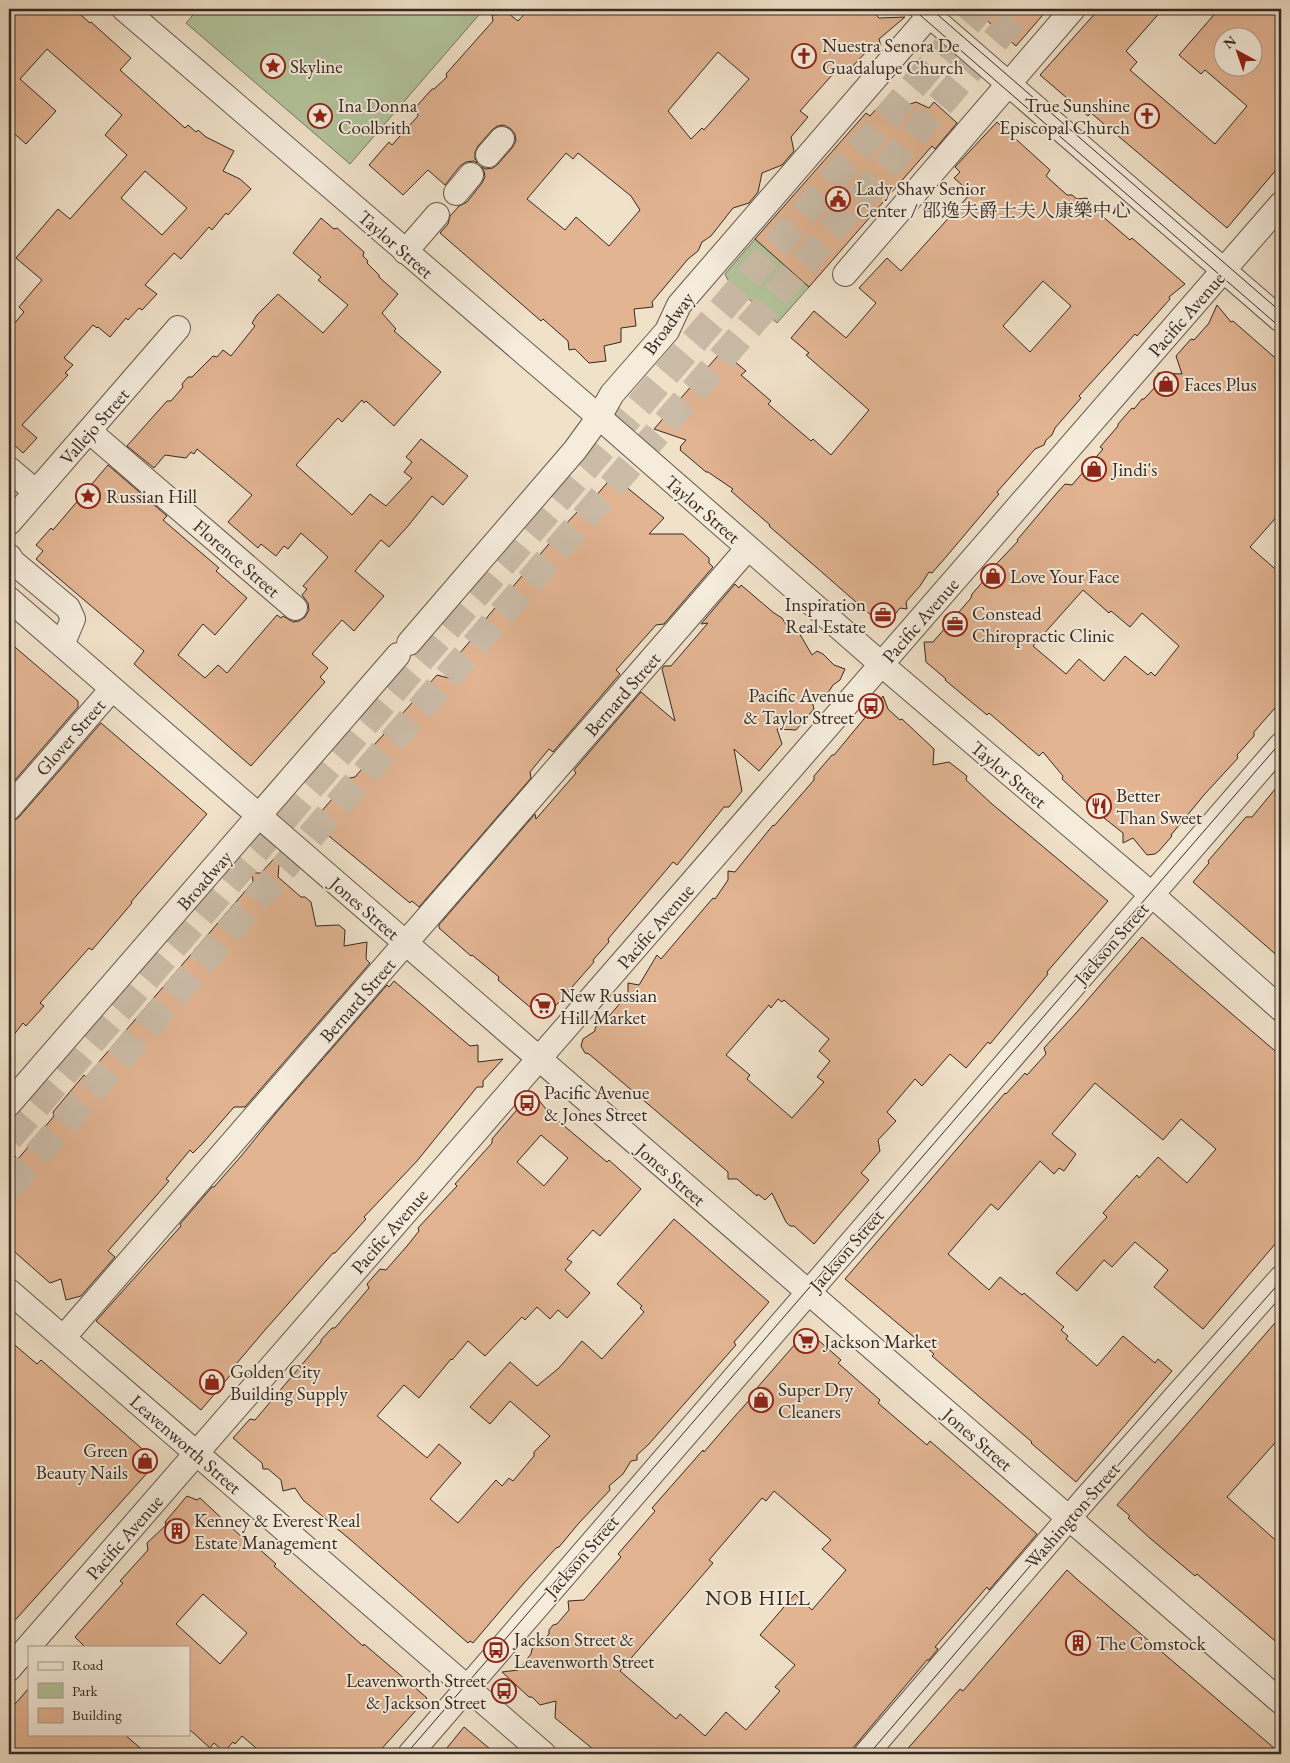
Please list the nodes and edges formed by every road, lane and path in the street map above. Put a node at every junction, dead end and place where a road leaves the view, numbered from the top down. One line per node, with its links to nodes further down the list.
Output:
1 (124, 9): 7 (street, Taylor Street)
2 (1073, 9): 4 (street)
3 (929, 11): 4 (street); 12 (street, Broadway)
4 (1009, 84): 8 (street); 9 (street)
5 (1281, 204): 8 (street, Pacific Avenue)
6 (437, 215): 7 (street)
7 (405, 252): 12 (street, Taylor Street)
8 (1224, 270): 10 (street); 22 (street, Pacific Avenue)
9 (845, 274)
10 (1281, 320)
11 (178, 328): 13 (street, Vallejo Street)
12 (599, 417): 17 (street, Taylor Street); 26 (street, Broadway)
13 (89, 431): 15 (street, Vallejo Street); 20 (street, Florence Street)
14 (9, 469): 15 (street)
15 (36, 492): 16 (street, Vallejo Street)
16 (9, 523)
17 (748, 548): 22 (street, Taylor Street); 28 (street, Bernard Street)
18 (9, 556): 21 (street)
19 (9, 599): 21 (street, Jones Street)
20 (295, 608)
21 (62, 645): 23 (street, Jones Street)
22 (881, 664): 27 (street, Taylor Street); 30 (street, Pacific Avenue)
23 (112, 688): 25 (street, Glover Street); 26 (street, Jones Street)
24 (1281, 745): 27 (street, Jackson Street)
25 (9, 808)
26 (259, 816): 28 (street, Jones Street); 31 (street, Broadway)
27 (1152, 896): 29 (street, Taylor Street); 34 (street, Jackson Street)
28 (406, 943): 30 (street, Jones Street); 35 (street, Bernard Street)
29 (1281, 1010)
30 (539, 1059): 34 (street, Jones Street); 36 (street, Pacific Avenue)
31 (9, 1104)
32 (1281, 1278): 37 (street, Washington Street)
33 (9, 1291): 35 (street, Leavenworth Street)
34 (809, 1293): 37 (street, Jones Street); 41 (street, Jackson Street)
35 (63, 1338): 36 (street, Leavenworth Street)
36 (196, 1453): 38 (street, Pacific Avenue); 41 (street, Leavenworth Street)
37 (1070, 1518): 42 (street, Jones Street); 45 (street, Washington Street)
38 (29, 1646)
39 (28, 1647): 40 (street, Pacific Avenue)
40 (9, 1669)
41 (467, 1688): 43 (street, Jackson Street); 44 (street, Leavenworth Street)
42 (1281, 1702)
43 (410, 1754)
44 (544, 1754)
45 (866, 1754)

